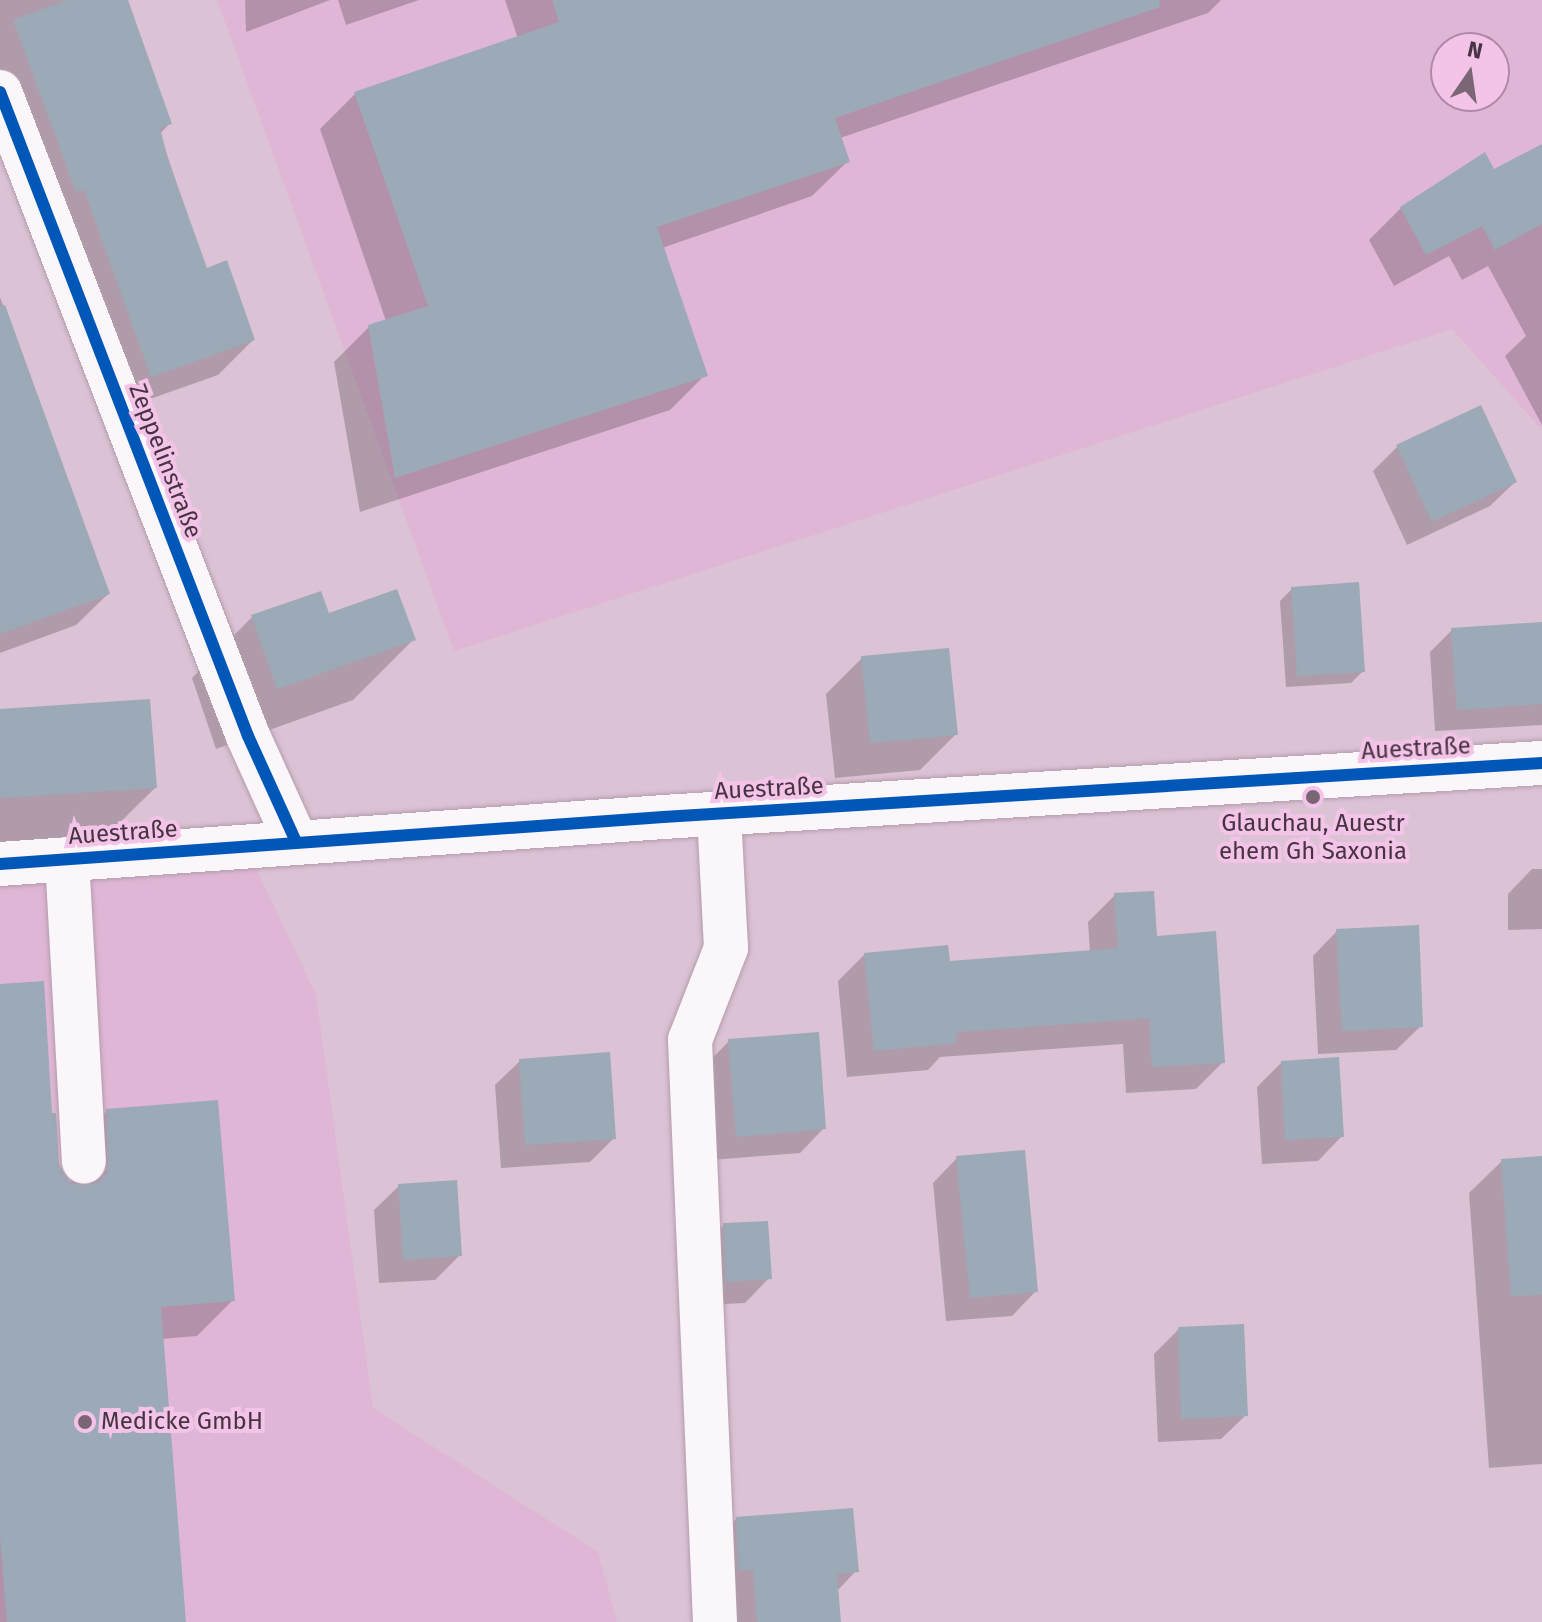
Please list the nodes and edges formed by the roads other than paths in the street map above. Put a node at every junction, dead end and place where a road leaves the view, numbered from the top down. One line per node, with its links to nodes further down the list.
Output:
1 (0, 92): 4 (street, Zeppelinstraße)
2 (1542, 763): 3 (street, Auestraße)
3 (719, 814): 4 (street, Auestraße); 8 (street)
4 (296, 842): 5 (street, Auestraße)
5 (67, 859): 6 (street, Auestraße); 7 (street)
6 (0, 864)
7 (84, 1162)
8 (715, 1622)

